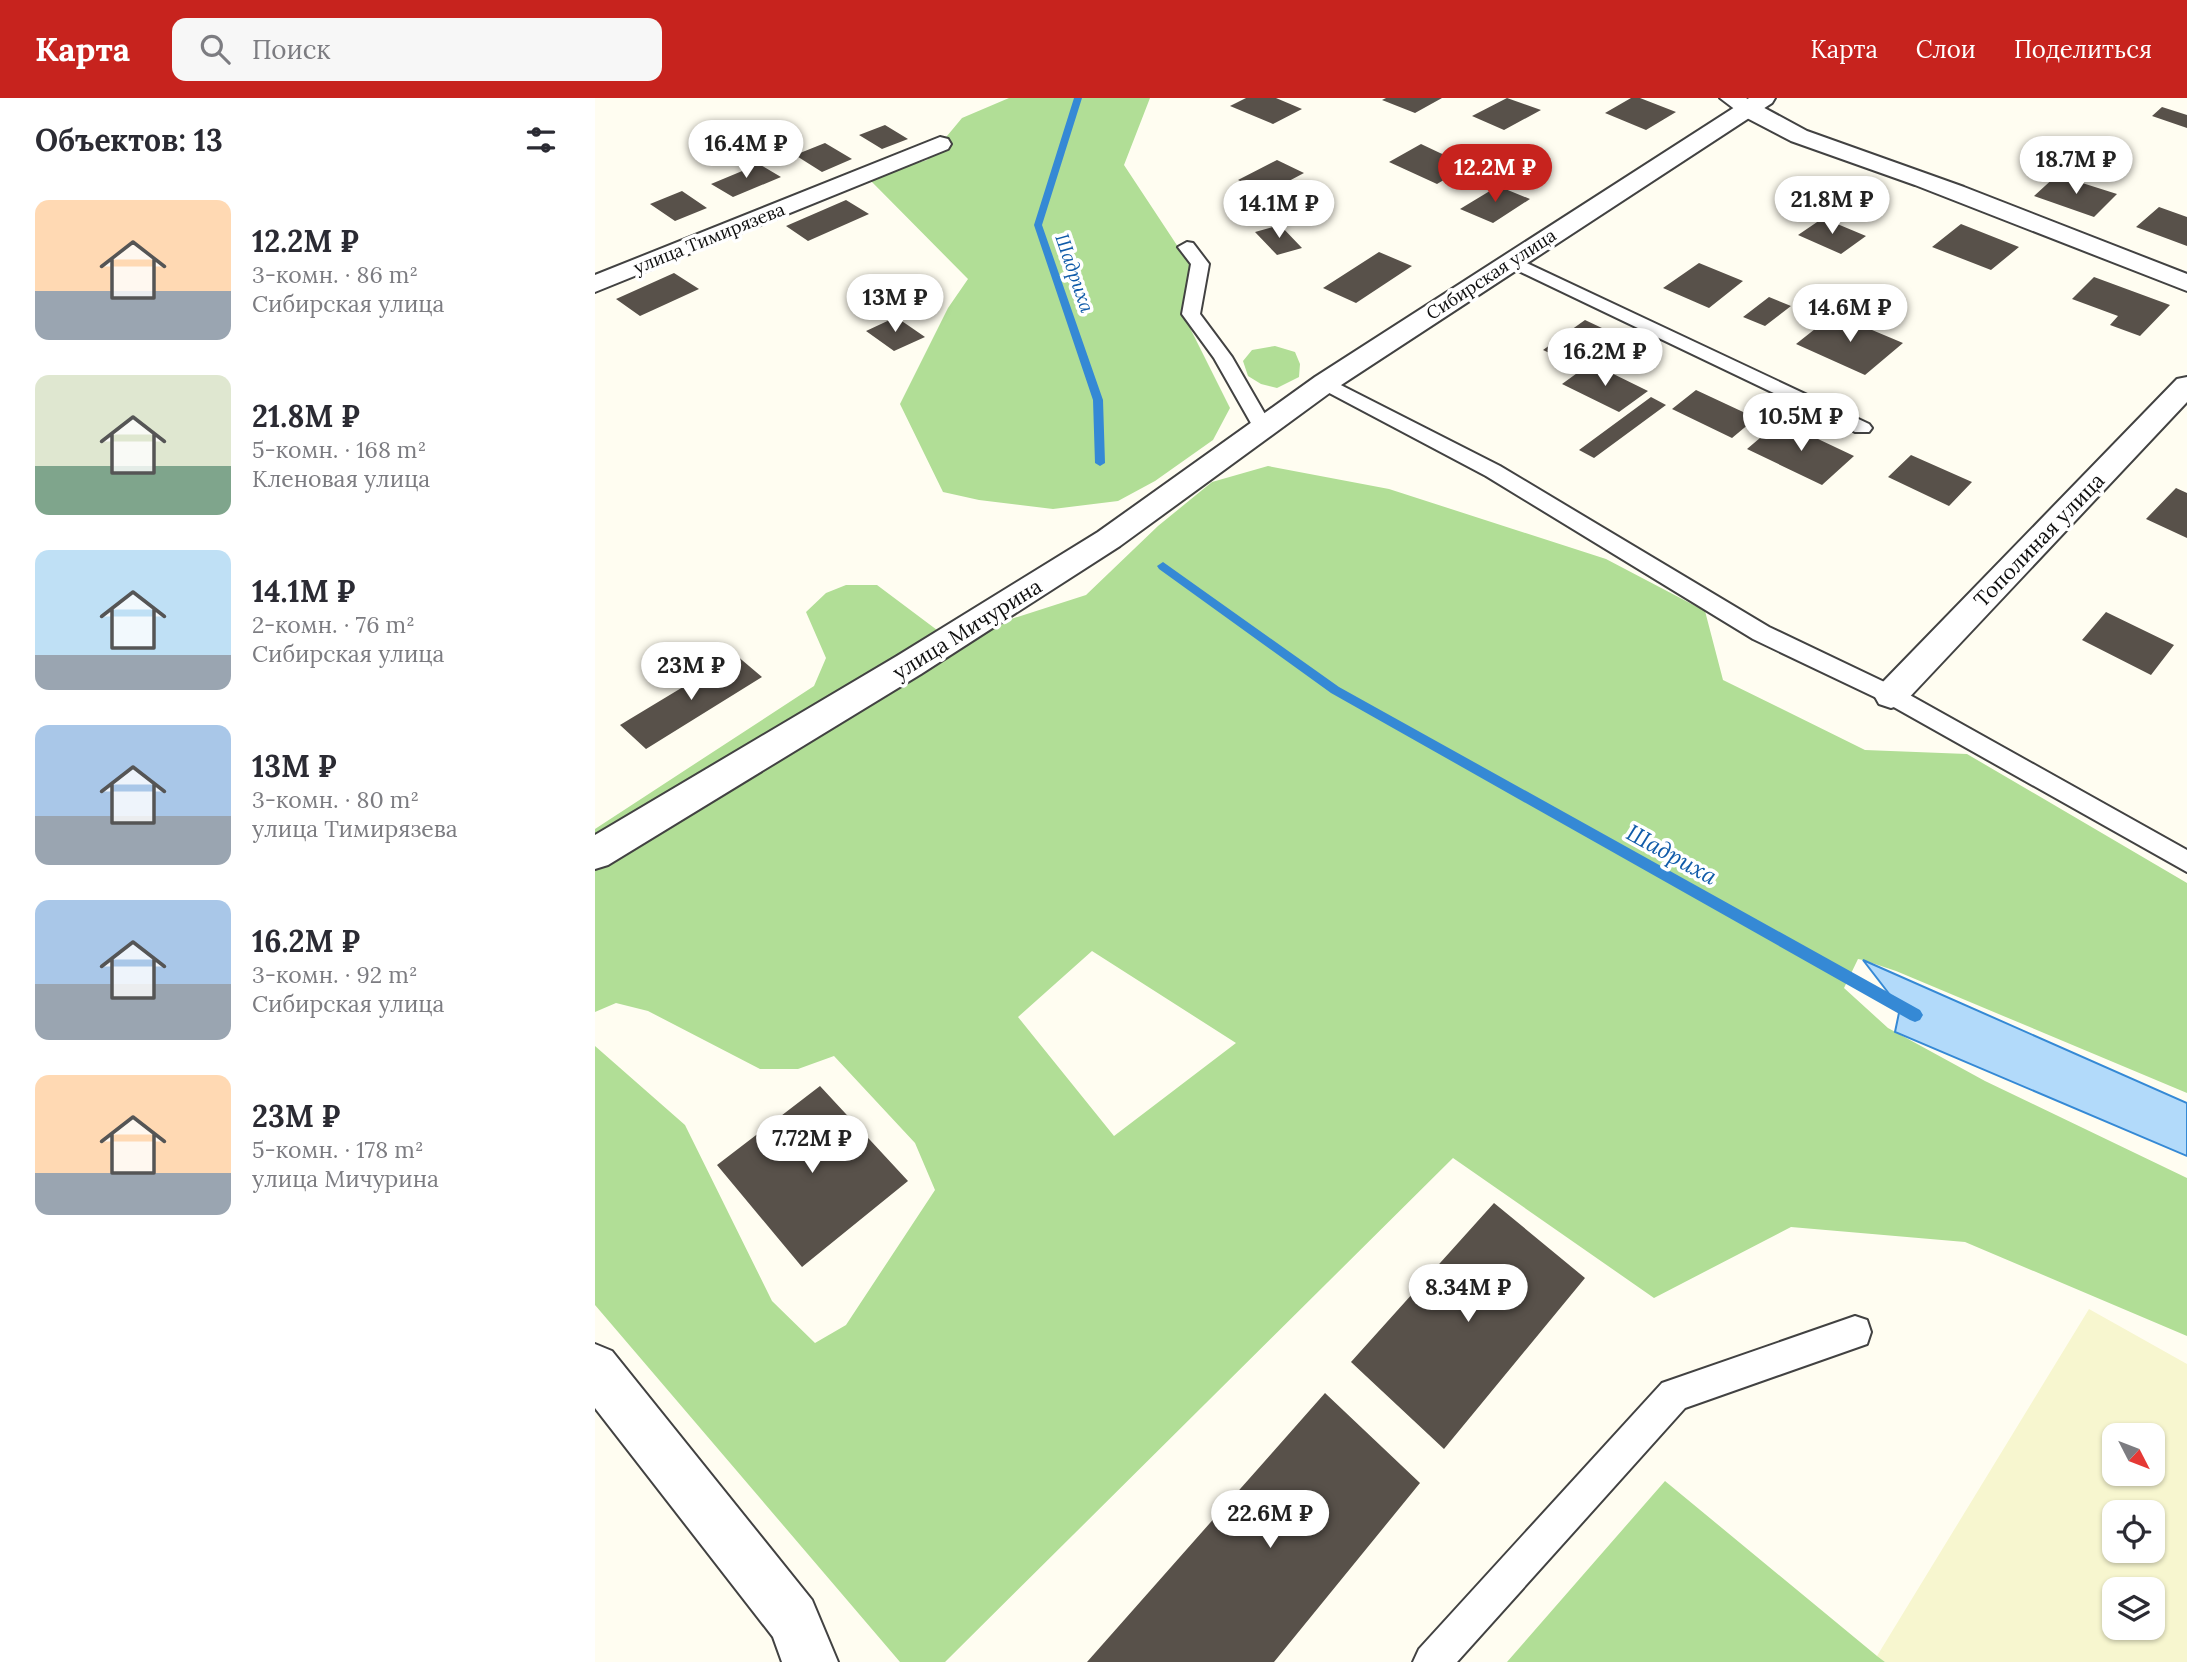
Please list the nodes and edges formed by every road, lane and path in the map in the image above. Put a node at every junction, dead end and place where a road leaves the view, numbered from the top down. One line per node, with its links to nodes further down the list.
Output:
1 (1747, 102): 4 (street, Сибирская улица); 5 (street)
2 (940, 145): 6 (street, улица Тимирязева)
3 (1187, 247): 9 (lane)
4 (1512, 261): 7 (street, Сибирская улица); 10 (lane)
5 (2187, 283)
6 (595, 284)
7 (1325, 383): 9 (street, улица Мичурина); 11 (lane)
8 (2187, 385): 11 (street, Тополиная улица)
9 (1263, 428): 12 (street, улица Мичурина)
10 (1862, 428)
11 (1891, 695): 13 (lane)
12 (595, 854)
13 (2187, 862)
14 (1855, 1332): 17 (lane)
15 (595, 1368): 16 (street)
16 (810, 1662)
17 (1432, 1662)

